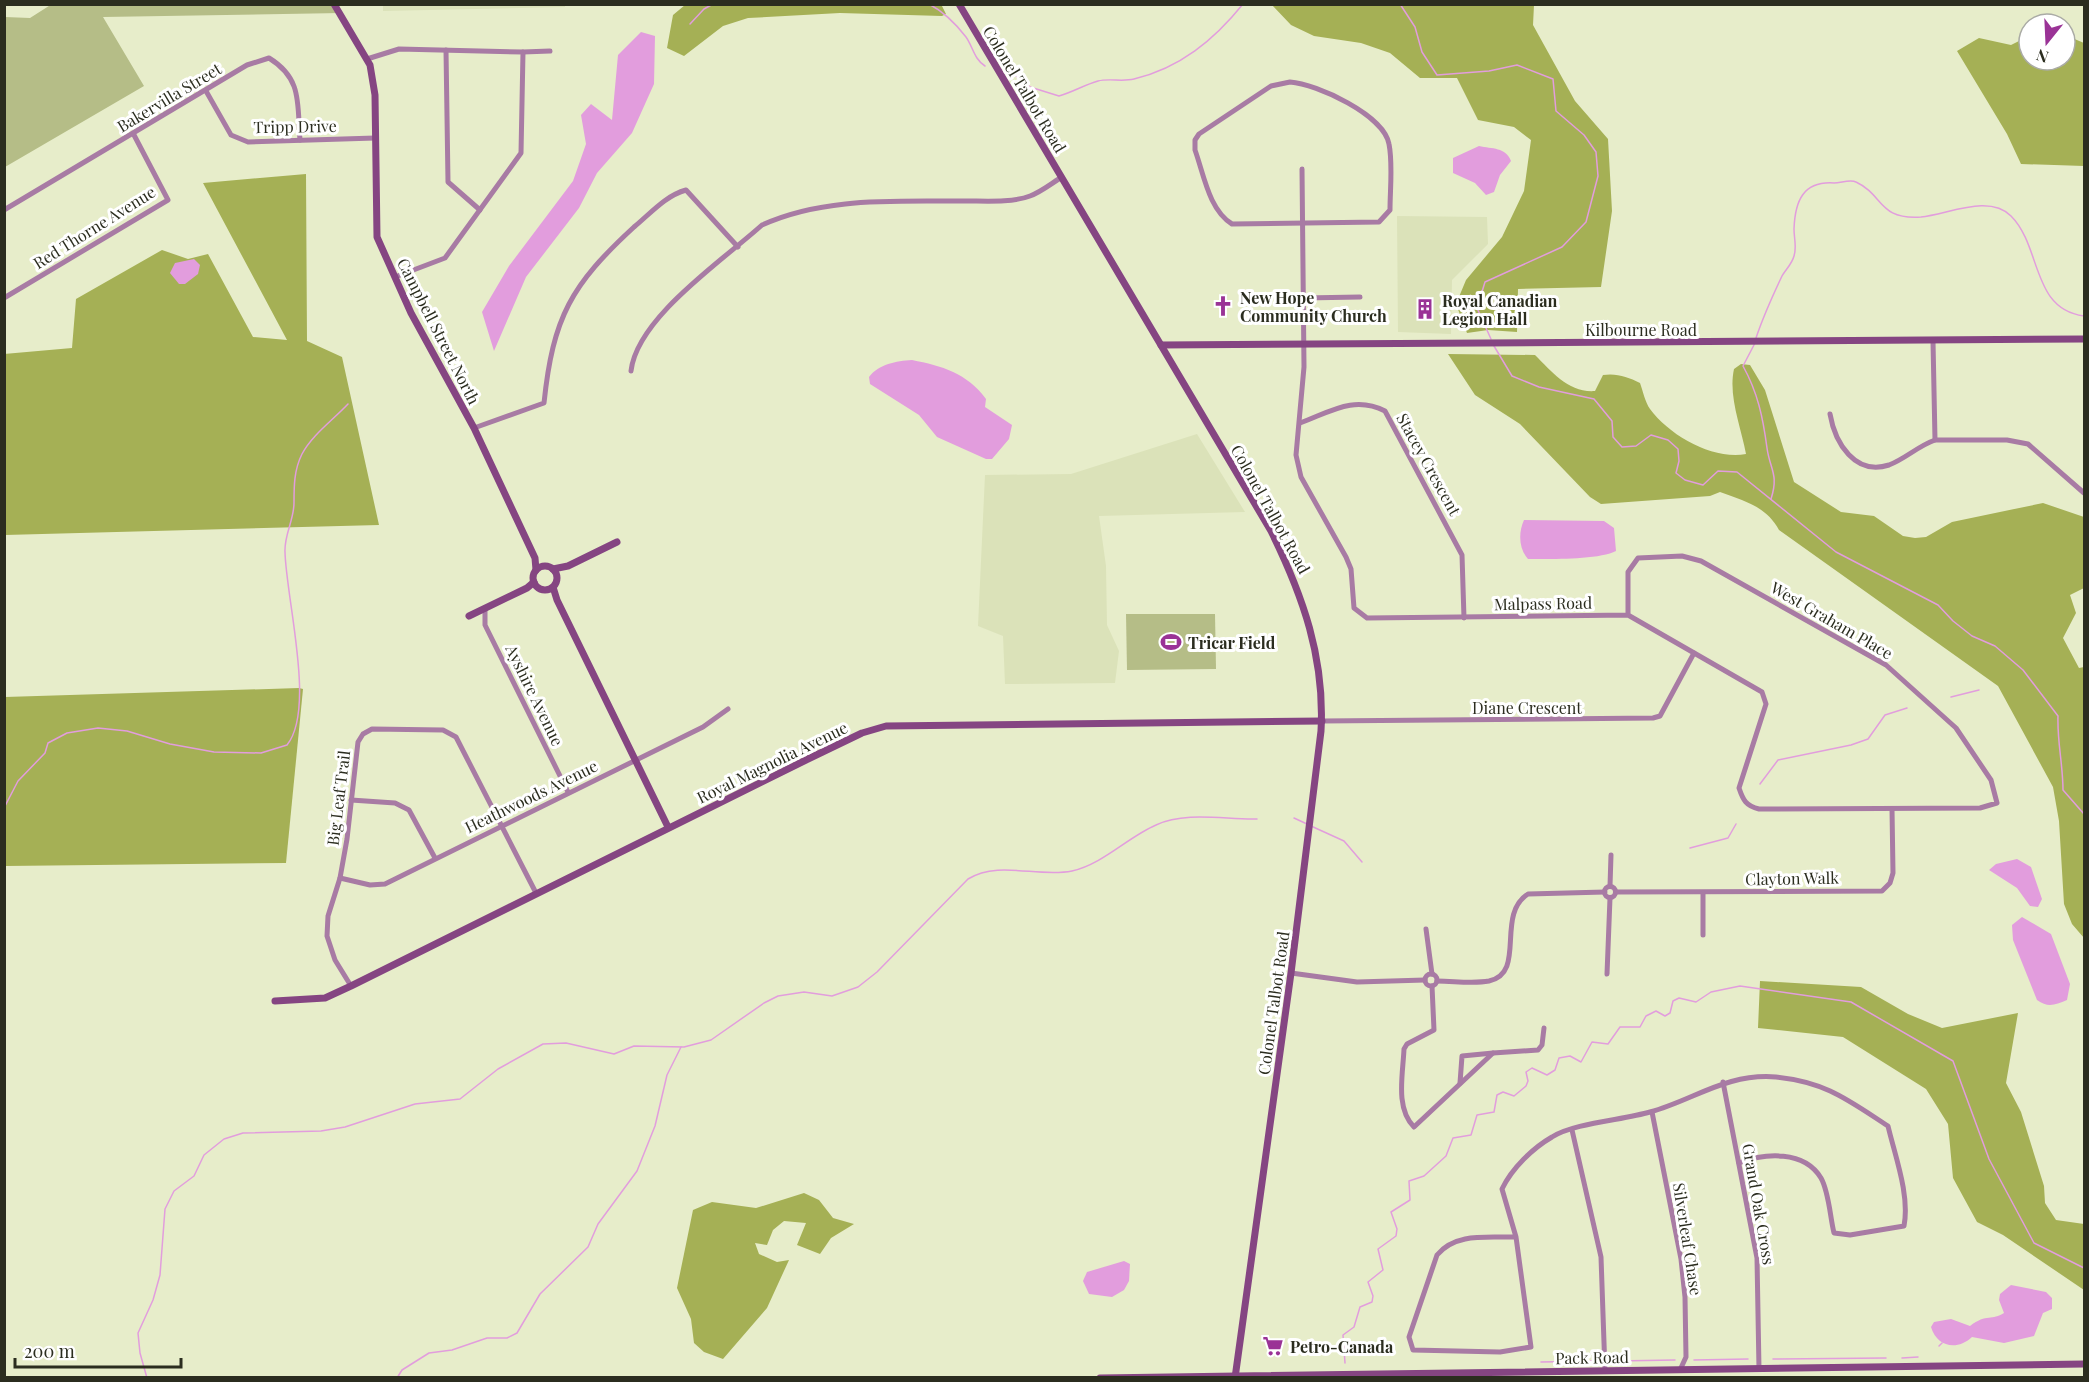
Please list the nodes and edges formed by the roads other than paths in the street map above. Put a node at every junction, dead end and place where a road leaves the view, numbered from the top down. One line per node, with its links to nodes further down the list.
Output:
1 (334, 4): 6 (street, Campbell Street North)
2 (959, 4): 12 (street, Colonel Talbot Road)
3 (446, 50): 5 (street); 6 (street); 14 (street)
4 (550, 51): 5 (street)
5 (523, 52): 14 (street)
6 (367, 58): 9 (street, Campbell Street North)
7 (206, 91): 8 (street, Bakervilla Street); 10 (street, Tripp Drive); 10 (street, Bakervilla Street)
8 (134, 135): 13 (street, Bakervilla Street); 19 (street, Red Thorne Avenue)
9 (375, 138): 10 (street, Tripp Drive); 17 (street, Campbell Street North)
10 (300, 140)
11 (1302, 169): 15 (street, Malpass Road)
12 (1062, 177): 16 (street); 24 (street, Colonel Talbot Road)
13 (4, 210)
14 (480, 210): 17 (street)
15 (1302, 223): 15 (street); 20 (street, Malpass Road)
16 (738, 247): 25 (street); 28 (street)
17 (395, 277): 28 (street, Campbell Street North)
18 (1360, 297): 20 (street)
19 (4, 298)
20 (1303, 298): 23 (street, Malpass Road)
21 (2085, 339): 22 (street, Kilbourne Road)
22 (1932, 341): 23 (street, Kilbourne Road); 29 (street)
23 (1303, 343): 24 (street, Kilbourne Road); 27 (street, Malpass Road)
24 (1161, 345): 46 (street, Colonel Talbot Road)
25 (631, 371)
26 (1830, 414): 29 (street)
27 (1300, 423): 42 (street, Malpass Road); 42 (street, Stacey Crescent)
28 (474, 428): 32 (street, Campbell Street North)
29 (1935, 440): 30 (street)
30 (2085, 493)
31 (616, 542): 34 (street)
32 (535, 558): 33 (street, Campbell Street North); 36 (street, Campbell Street North)
33 (545, 566): 35 (street, Campbell Street North); 36 (street)
34 (568, 566): 35 (street); 37 (street)
35 (553, 569): 37 (street)
36 (536, 570): 38 (street, Campbell Street North)
37 (557, 578): 38 (street)
38 (543, 587): 39 (street); 47 (street)
39 (485, 608): 40 (street); 43 (street)
40 (471, 615): 43 (street)
41 (1628, 615): 42 (street, Malpass Road); 44 (street); 50 (street, West Graham Place)
42 (1464, 618)
43 (484, 620): 48 (street, Ayshire Avenue)
44 (1694, 653): 46 (street, Diane Crescent); 50 (street)
45 (728, 709): 47 (street, Heathwoods Avenue)
46 (1322, 721): 52 (street, Royal Magnolia Avenue); 64 (street, Colonel Talbot Road)
47 (635, 759): 48 (street, Heathwoods Avenue); 52 (street)
48 (568, 792): 51 (street, Heathwoods Avenue)
49 (351, 800): 51 (street, Big Leaf Trail); 54 (street); 55 (street, Big Leaf Trail)
50 (1892, 809): 59 (street, Clayton Walk)
51 (501, 825): 54 (street, Heathwoods Avenue); 60 (street, Big Leaf Trail)
52 (668, 827): 60 (street, Royal Magnolia Avenue)
53 (1611, 855): 56 (street)
54 (435, 858): 55 (street, Heathwoods Avenue)
55 (340, 878): 69 (street, Big Leaf Trail)
56 (1610, 886): 57 (street); 58 (street)
57 (1605, 892): 61 (street); 68 (street)
58 (1616, 892): 59 (street, Clayton Walk); 61 (street)
59 (1703, 892): 63 (street)
60 (536, 893): 69 (street, Royal Magnolia Avenue)
61 (1610, 898): 66 (street)
62 (1426, 929): 65 (street)
63 (1702, 935)
64 (1292, 973): 67 (street); 85 (street, Colonel Talbot Road)
65 (1431, 974): 67 (street); 68 (street)
66 (1607, 974)
67 (1425, 980): 70 (street)
68 (1437, 981): 70 (street)
69 (351, 986): 71 (street, Royal Magnolia Avenue)
70 (1432, 986): 75 (street)
71 (275, 1001)
72 (1544, 1028): 73 (street)
73 (1493, 1053): 75 (street); 75 (street)
74 (1723, 1082): 76 (street); 78 (street, Grand Oak Cross); 78 (street)
75 (1460, 1083)
76 (1652, 1112): 77 (street); 82 (street, Silverleaf Chase)
77 (1572, 1130): 79 (street); 83 (street)
78 (1739, 1163): 81 (street, Grand Oak Cross)
79 (1516, 1237): 79 (street)
80 (2085, 1364): 81 (street, Pack Road)
81 (1759, 1369): 82 (street, Pack Road)
82 (1680, 1370): 83 (street, Pack Road)
83 (1605, 1371): 85 (street, Pack Road)
84 (1100, 1377): 85 (street, Pack Road)
85 (1236, 1377)

